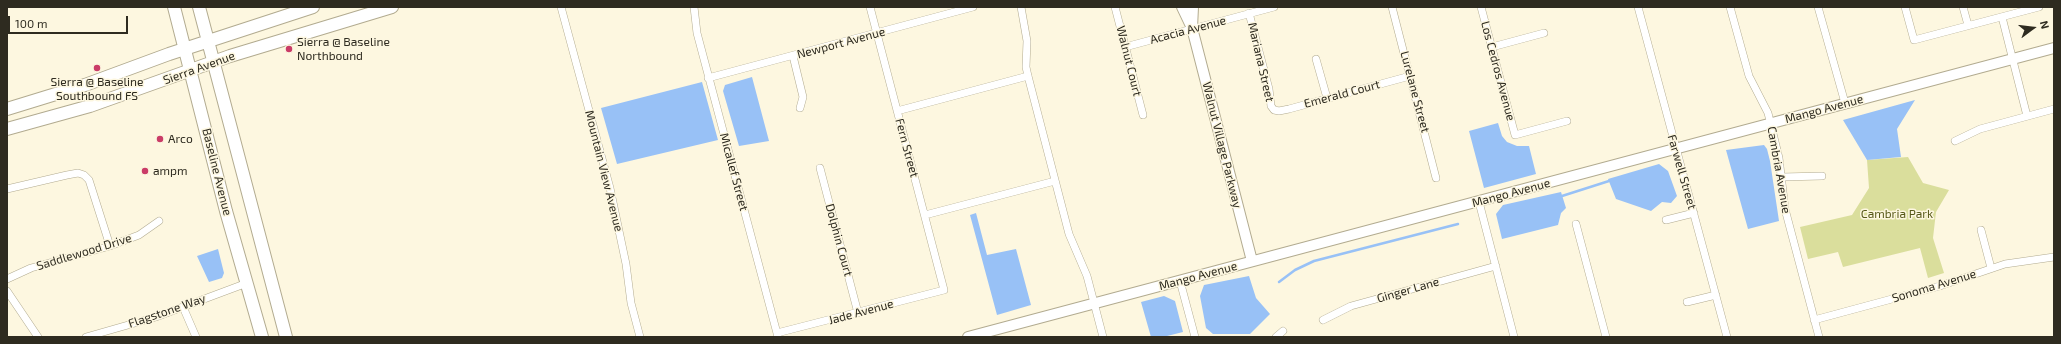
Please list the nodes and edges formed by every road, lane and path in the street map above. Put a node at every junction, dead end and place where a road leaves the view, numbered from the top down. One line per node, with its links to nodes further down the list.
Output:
1 (174, 7): 33 (main road, Baseline Avenue)
2 (199, 7): 29 (main road, Baseline Avenue)
3 (313, 7): 29 (main road, Sierra Avenue)
4 (392, 7): 37 (main road, Sierra Avenue)
5 (561, 7): 93 (street, Mountain View Avenue)
6 (694, 7): 41 (street, Micallef Street)
7 (870, 7): 28 (street, Fern Street)
8 (973, 7): 28 (street, Newport Avenue)
9 (1021, 7): 39 (street)
10 (1115, 7): 30 (street, Walnut Court)
11 (1182, 7): 26 (street, Walnut Village Parkway)
12 (1193, 7): 26 (street, Walnut Village Parkway)
13 (1274, 7): 23 (street, Acacia Avenue)
14 (1392, 7): 40 (street, Lurelane Street)
15 (1481, 7): 31 (street, Los Cedros Avenue)
16 (1638, 7): 55 (street, Farwell Street)
17 (1730, 7): 52 (street, Cambria Avenue)
18 (1818, 7): 43 (street)
19 (1905, 7): 25 (street)
20 (1963, 7): 25 (street)
21 (2039, 7): 22 (street)
22 (2021, 9): 24 (street)
23 (1249, 13): 26 (street, Acacia Avenue); 47 (street, Mariana Street)
24 (2002, 16): 25 (street); 36 (street)
25 (1968, 25)
26 (1192, 28): 30 (street, Acacia Avenue); 71 (street, Walnut Village Parkway)
27 (1544, 33): 31 (street)
28 (877, 34): 34 (street, Newport Avenue); 48 (street, Fern Street)
29 (208, 41): 33 (main road, Sierra Avenue); 37 (main road, Baseline Avenue)
30 (1125, 46): 49 (street, Walnut Court)
31 (1492, 47): 51 (street, Los Cedros Avenue)
32 (2054, 48): 36 (street, Mango Avenue)
33 (185, 49): 38 (main road, Baseline Avenue); 45 (main road, Sierra Avenue)
34 (793, 56): 41 (street, Newport Avenue); 44 (street)
35 (1316, 59): 42 (street)
36 (2013, 59): 43 (street, Mango Avenue); 50 (street)
37 (214, 62): 38 (main road, Sierra Avenue); 92 (main road, Baseline Avenue)
38 (190, 70): 53 (main road, Sierra Avenue); 76 (main road, Baseline Avenue)
39 (1028, 76): 48 (street); 60 (street)
40 (1410, 76): 42 (street, Emerald Court); 59 (street, Lurelane Street)
41 (708, 78): 87 (street, Micallef Street)
42 (1327, 98): 47 (street, Emerald Court)
43 (1845, 103): 52 (street, Mango Avenue)
44 (800, 108)
45 (7, 109)
46 (2054, 109): 50 (street)
47 (1274, 110)
48 (897, 111): 64 (street, Fern Street)
49 (1143, 115)
50 (2027, 116): 54 (street)
51 (1567, 121)
52 (1771, 124): 55 (street, Mango Avenue); 58 (street, Cambria Avenue)
53 (7, 129)
54 (1955, 141)
55 (1675, 150): 62 (street, Mango Avenue); 63 (street, Farwell Street)
56 (820, 168): 83 (street, Dolphin Court)
57 (1822, 176): 58 (street)
58 (1782, 177): 85 (street, Cambria Avenue)
59 (1436, 178)
60 (1054, 181): 64 (street); 81 (street)
61 (7, 190): 69 (street)
62 (1479, 202): 71 (street, Mango Avenue); 72 (street)
63 (1694, 213): 65 (street); 79 (street, Farwell Street)
64 (925, 215): 77 (street, Fern Street)
65 (1666, 220)
66 (159, 221): 69 (street, Saddlewood Drive)
67 (1576, 224): 99 (street)
68 (1981, 230): 73 (street)
69 (110, 246): 74 (street, Saddlewood Drive)
70 (2054, 257): 73 (street, Sonoma Avenue)
71 (1252, 261): 75 (street, Mango Avenue)
72 (1496, 266): 84 (street, Ginger Lane); 98 (street)
73 (1991, 268): 85 (street, Sonoma Avenue)
74 (7, 279)
75 (1180, 281): 81 (street, Mango Avenue); 96 (street)
76 (247, 283): 82 (street, Flagstone Way); 91 (main road, Baseline Avenue)
77 (944, 290): 83 (street, Jade Avenue)
78 (7, 291): 88 (street)
79 (1716, 295): 80 (street); 100 (street, Farwell Street)
80 (1687, 302)
81 (1094, 304): 94 (street, Mango Avenue); 95 (street)
82 (183, 307): 89 (street, Flagstone Way); 90 (street)
83 (858, 313): 87 (street, Jade Avenue)
84 (1323, 320)
85 (1814, 320): 101 (street, Cambria Avenue)
86 (1283, 331): 97 (street)
87 (778, 335)
88 (38, 337)
89 (86, 337)
90 (196, 337)
91 (262, 337)
92 (286, 337)
93 (640, 337)
94 (968, 337)
95 (1103, 337)
96 (1195, 337)
97 (1276, 337)
98 (1514, 337)
99 (1606, 337)
100 (1728, 337)
101 (1819, 337)

